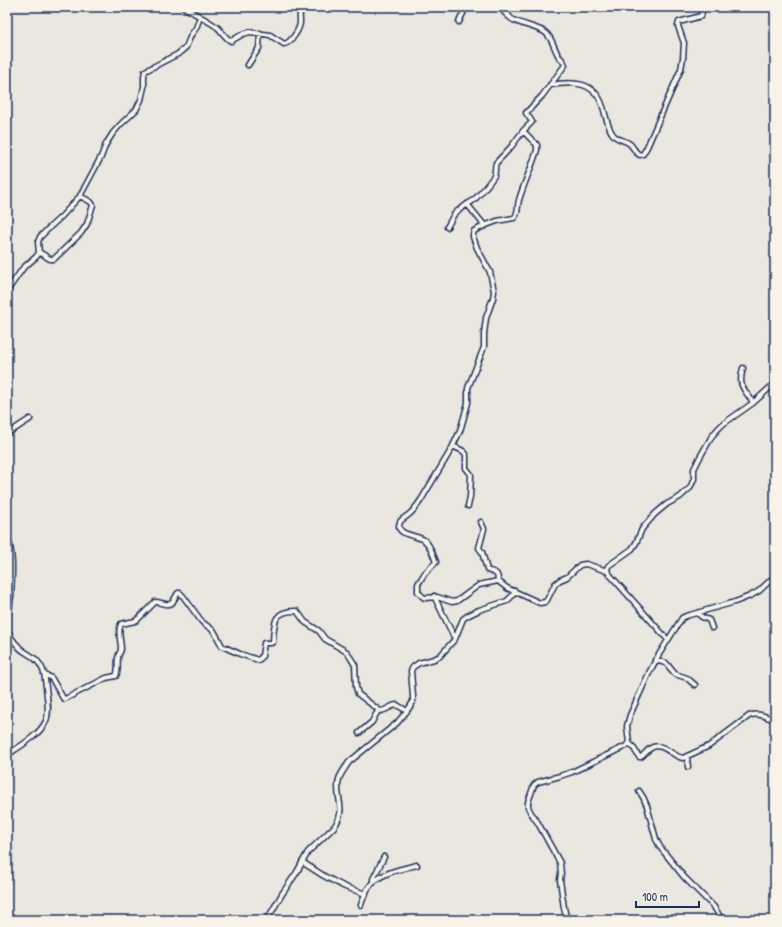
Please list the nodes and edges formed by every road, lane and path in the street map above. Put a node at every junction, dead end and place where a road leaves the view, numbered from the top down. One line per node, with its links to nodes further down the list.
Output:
1 (184, 7): 8 (street)
2 (318, 7): 10 (street)
3 (466, 7): 9 (street)
4 (501, 7): 7 (street)
5 (507, 7): 7 (street)
6 (698, 7): 12 (street)
7 (509, 16): 12 (street)
8 (200, 17): 10 (street); 14 (street)
9 (459, 22)
10 (260, 34): 11 (street)
11 (248, 65)
12 (550, 85): 13 (street)
13 (523, 131): 15 (street); 16 (street)
14 (80, 196): 18 (street); 18 (street)
15 (467, 204): 16 (street); 17 (street)
16 (485, 226): 25 (street)
17 (447, 227)
18 (40, 252): 19 (street)
19 (7, 291)
20 (743, 368): 22 (street)
21 (775, 383): 22 (street)
22 (753, 402): 29 (street)
23 (30, 419): 24 (street)
24 (7, 434)
25 (453, 446): 26 (street); 33 (street)
26 (468, 506)
27 (481, 522): 31 (street)
28 (7, 535): 39 (street)
29 (608, 571): 32 (street); 37 (street)
30 (775, 576): 34 (street)
31 (498, 581): 32 (street); 33 (street)
32 (515, 591): 36 (street)
33 (434, 596): 36 (street)
34 (697, 613): 35 (street); 37 (street)
35 (712, 628)
36 (455, 639): 42 (street)
37 (668, 640): 38 (street)
38 (655, 660): 40 (street); 45 (street)
39 (45, 675): 41 (street); 46 (street)
40 (695, 685)
41 (378, 711): 42 (street); 44 (street)
42 (407, 711): 51 (street)
43 (775, 720): 47 (street)
44 (359, 733)
45 (629, 743): 47 (street); 57 (street)
46 (7, 755)
47 (687, 756): 48 (street)
48 (688, 767)
49 (639, 792): 58 (street)
50 (384, 857): 53 (street)
51 (302, 862): 54 (street); 56 (street)
52 (417, 865): 53 (street)
53 (373, 883): 54 (street)
54 (366, 894): 55 (street)
55 (361, 905)
56 (267, 920)
57 (567, 920)
58 (722, 920)

